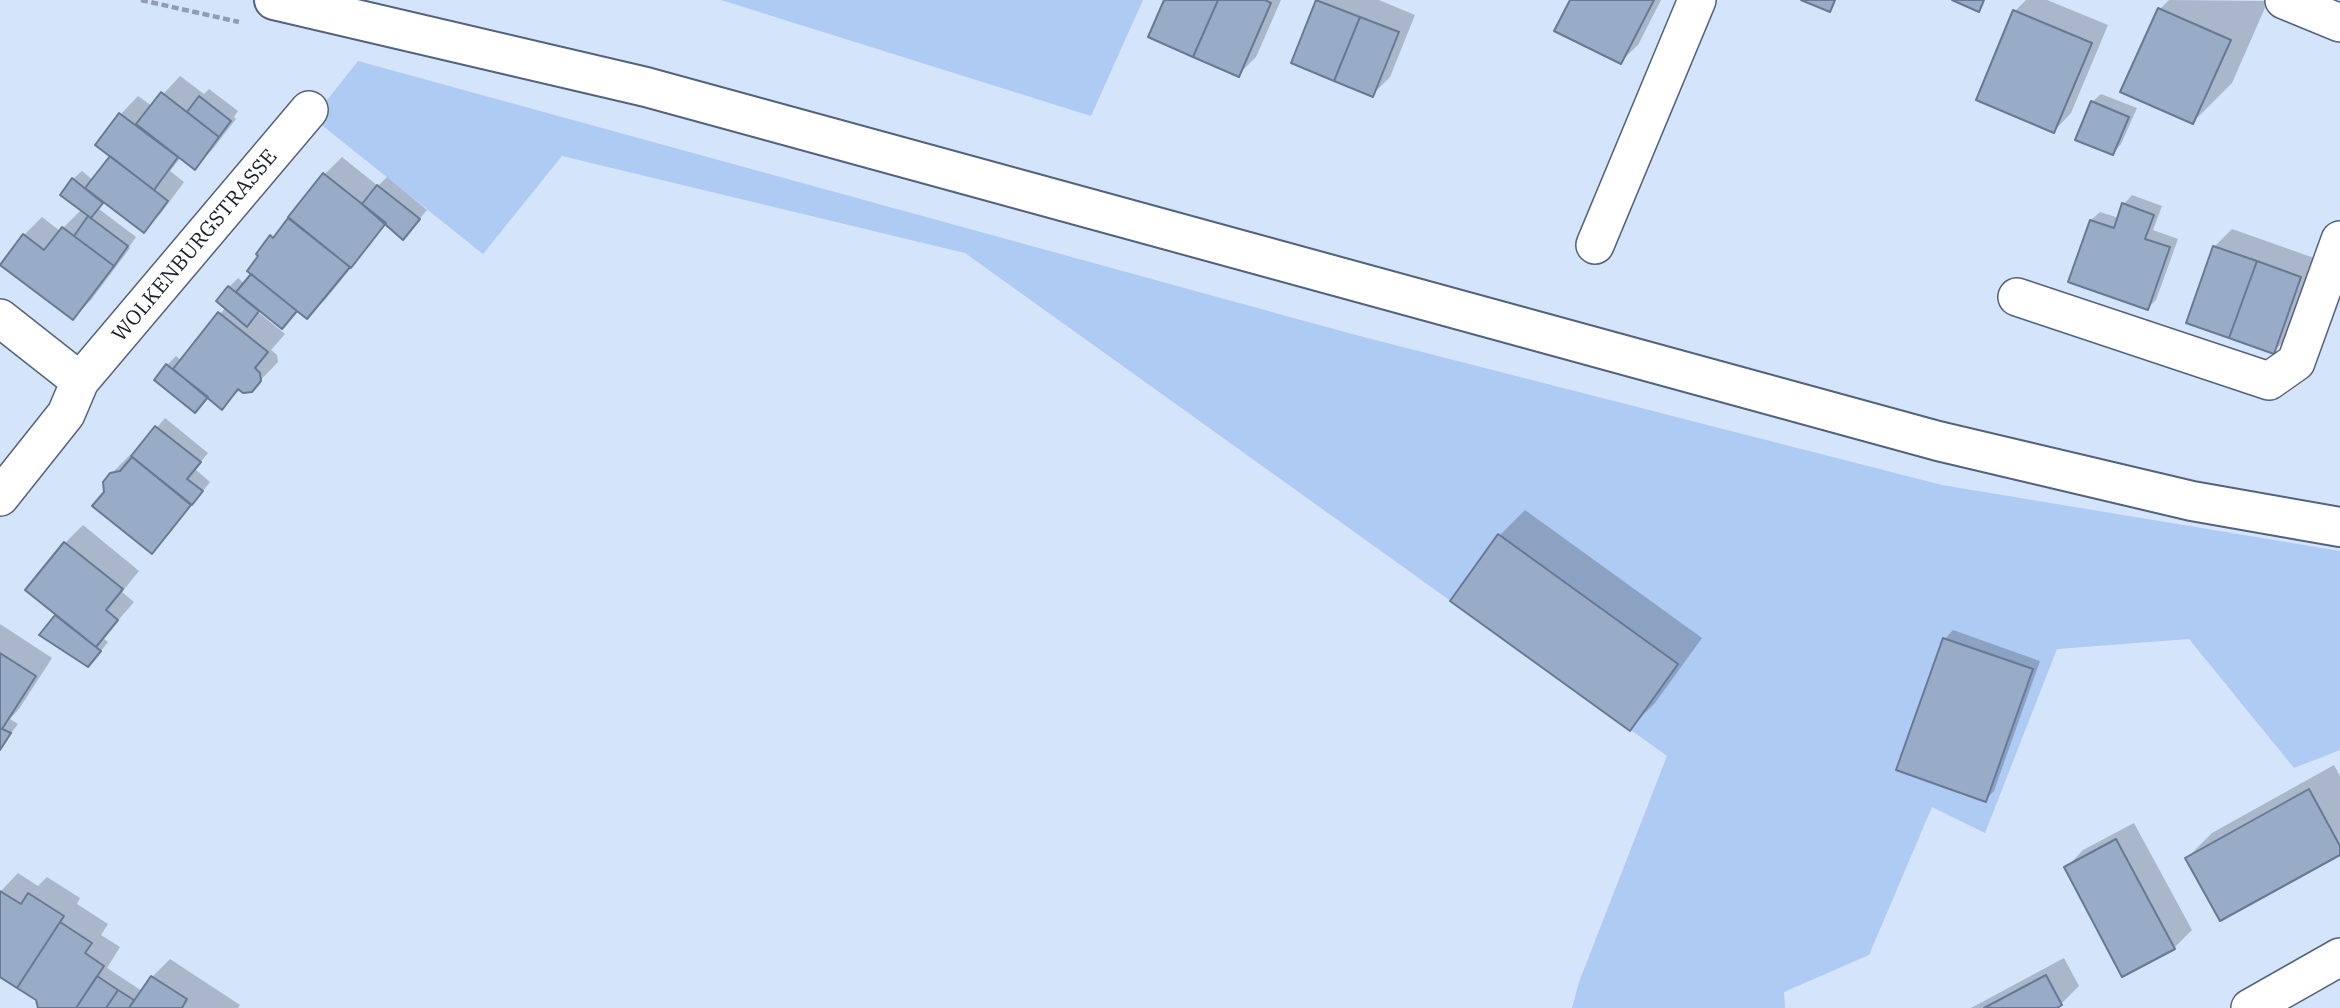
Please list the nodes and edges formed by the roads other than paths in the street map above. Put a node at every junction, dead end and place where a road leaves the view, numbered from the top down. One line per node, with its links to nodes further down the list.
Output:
1 (274, 0): 12 (main road)
2 (1697, 0): 7 (street)
3 (2284, 0): 4 (street)
4 (2340, 23)
5 (309, 110): 10 (street, WOLKENBURGSTRASSE)
6 (2340, 240): 8 (street)
7 (1595, 246)
8 (2017, 297)
9 (0, 318): 10 (street)
10 (80, 381): 11 (street, WOLKENBURGSTRASSE)
11 (0, 497)
12 (2340, 527)
13 (2340, 957): 14 (street)
14 (2249, 1008)

